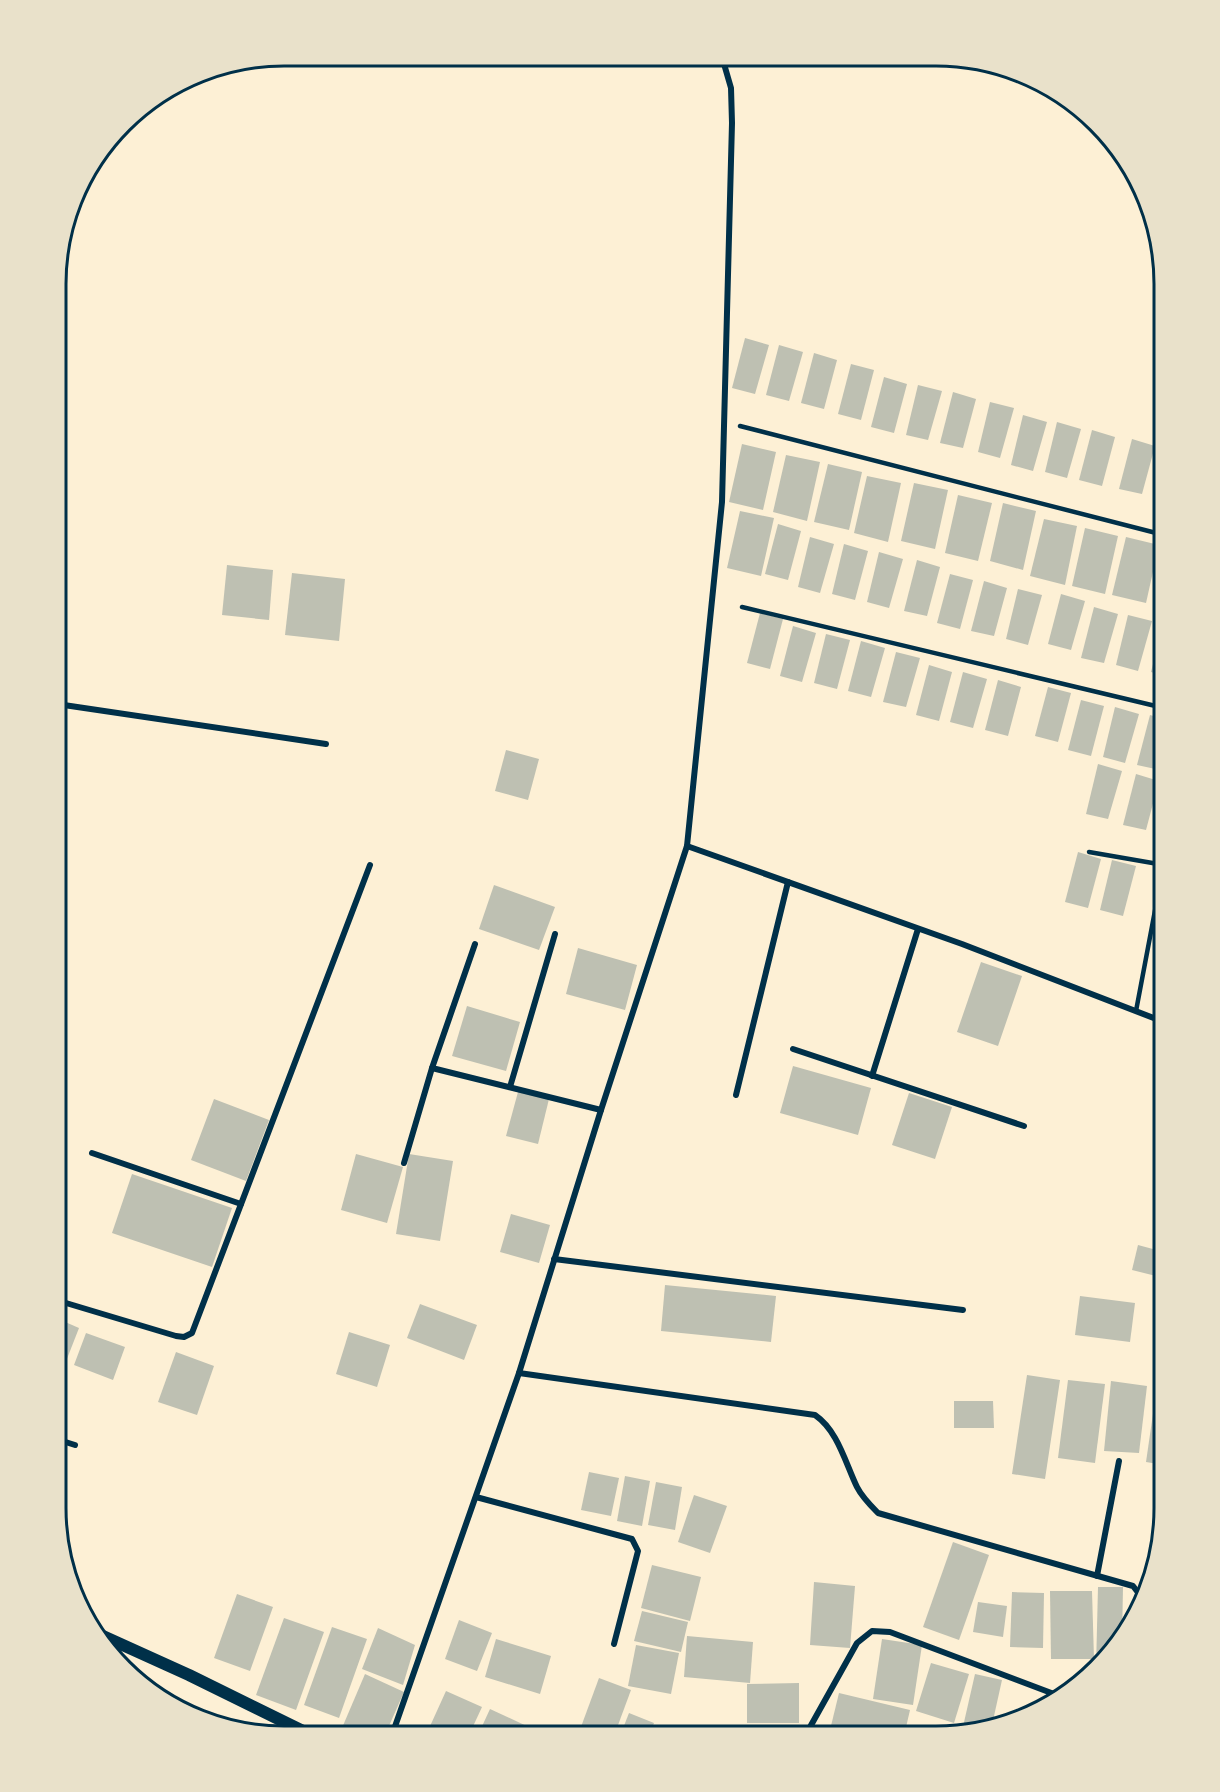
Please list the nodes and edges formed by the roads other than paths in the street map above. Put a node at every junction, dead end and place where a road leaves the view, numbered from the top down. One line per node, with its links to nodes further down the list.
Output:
1 (725, 66): 8 (street)
2 (740, 426): 3 (lane)
3 (1154, 532)
4 (742, 607): 6 (lane)
5 (66, 705): 7 (street)
6 (1154, 706)
7 (326, 744)
8 (687, 846): 12 (street); 24 (street)
9 (1089, 852): 10 (lane)
10 (1154, 862)
11 (370, 865): 28 (street)
12 (788, 882): 14 (street); 23 (street)
13 (1154, 918): 17 (lane)
14 (918, 929): 17 (street); 21 (street)
15 (555, 934): 22 (street)
16 (475, 944): 20 (street)
17 (1137, 1011): 18 (street)
18 (1154, 1018)
19 (793, 1049): 21 (street)
20 (432, 1068): 22 (street); 27 (street)
21 (872, 1076): 25 (street)
22 (510, 1087): 24 (street)
23 (736, 1095)
24 (601, 1110): 29 (street)
25 (1024, 1126)
26 (92, 1153): 28 (street)
27 (404, 1163)
28 (241, 1204): 30 (street)
29 (554, 1259): 31 (street); 32 (street)
30 (66, 1303)
31 (963, 1310)
32 (519, 1373): 36 (street); 37 (street)
33 (66, 1442): 34 (street)
34 (75, 1444)
35 (1119, 1461): 37 (street)
36 (476, 1497): 40 (street); 43 (street)
37 (1097, 1576): 38 (street)
38 (1137, 1591)
39 (110, 1639): 42 (main road)
40 (614, 1644)
41 (1051, 1693): 44 (street)
42 (293, 1726)
43 (395, 1726)
44 (811, 1726)

